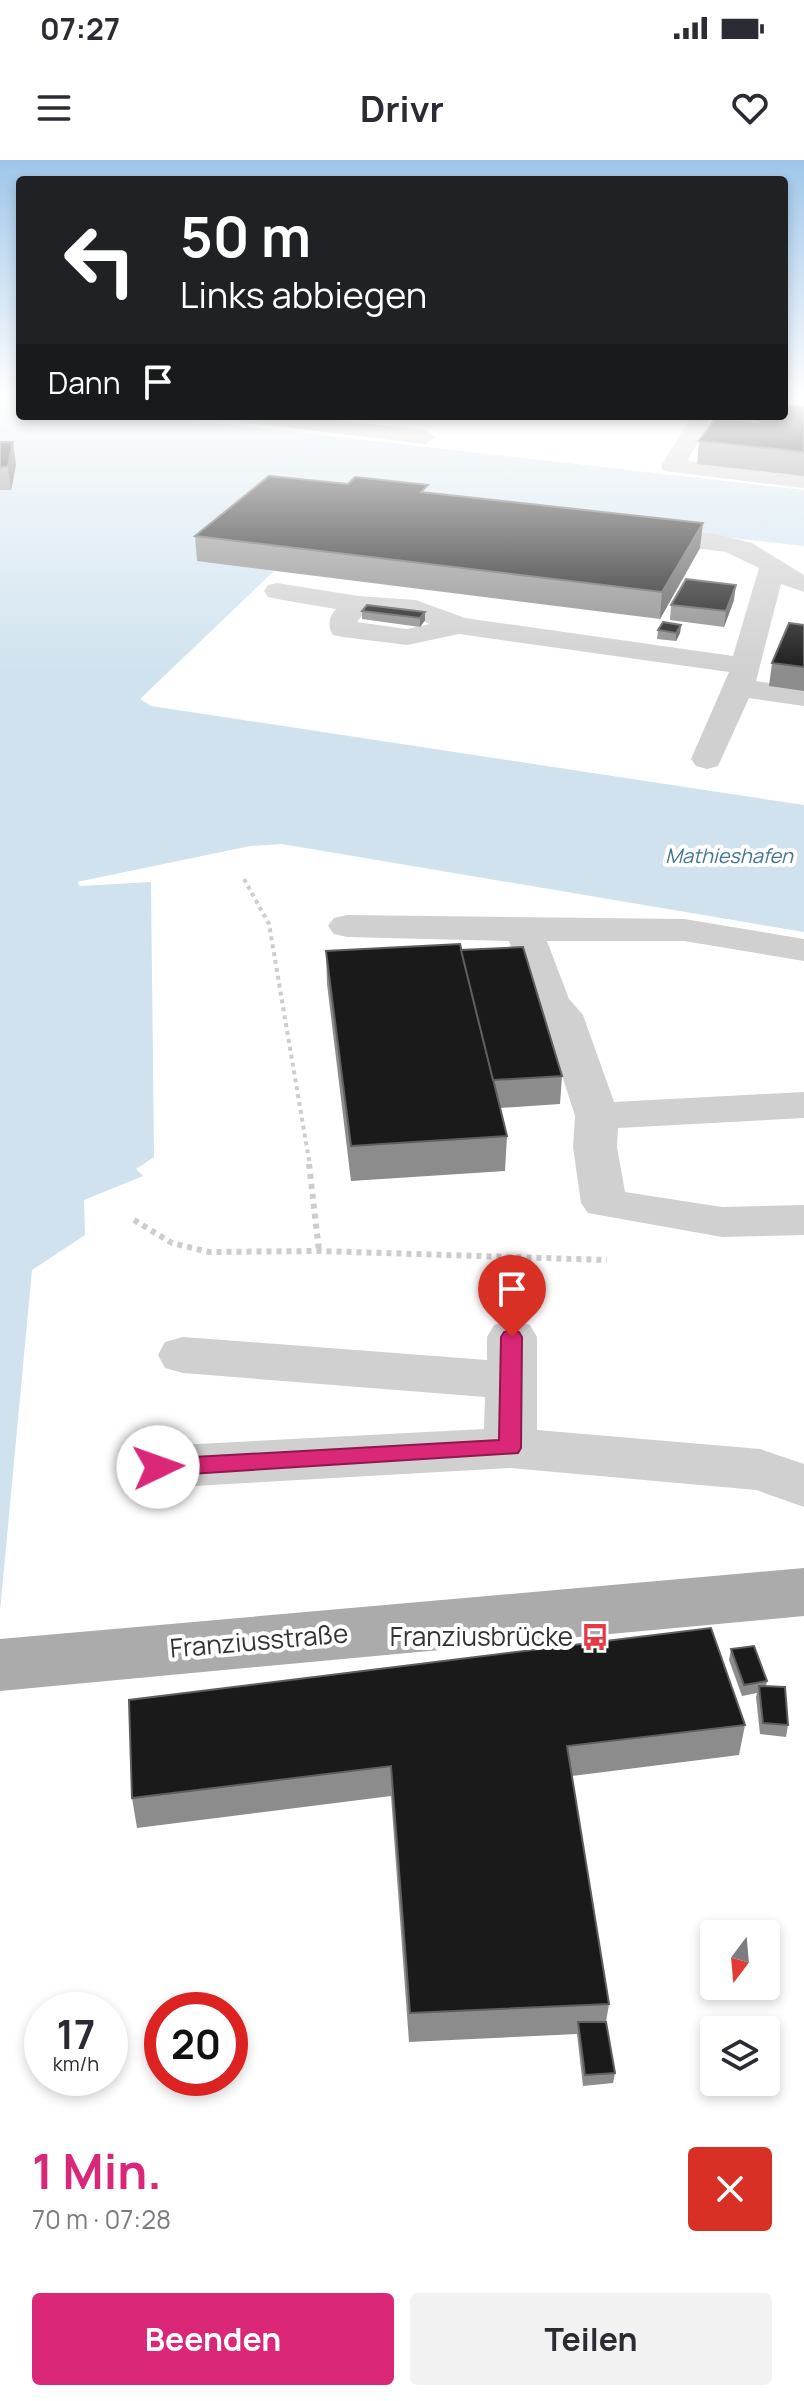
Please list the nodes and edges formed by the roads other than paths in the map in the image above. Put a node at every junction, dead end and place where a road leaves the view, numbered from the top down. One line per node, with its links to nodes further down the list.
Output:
1 (611, 532): 2 (street)
2 (772, 567): 3 (street); 5 (street)
3 (804, 584)
4 (277, 591): 5 (street)
5 (742, 677): 6 (street); 7 (street)
6 (804, 697)
7 (707, 759)
8 (347, 926): 9 (street)
9 (524, 930): 10 (street); 12 (street)
10 (804, 950)
11 (804, 1105): 12 (street)
12 (597, 1116): 13 (street)
13 (804, 1220)
14 (183, 1355): 15 (street)
15 (510, 1448): 16 (street); 17 (street)
16 (158, 1467)
17 (804, 1486)
18 (804, 1592): 19 (main road, Franziusstraße)
19 (8, 1664)

